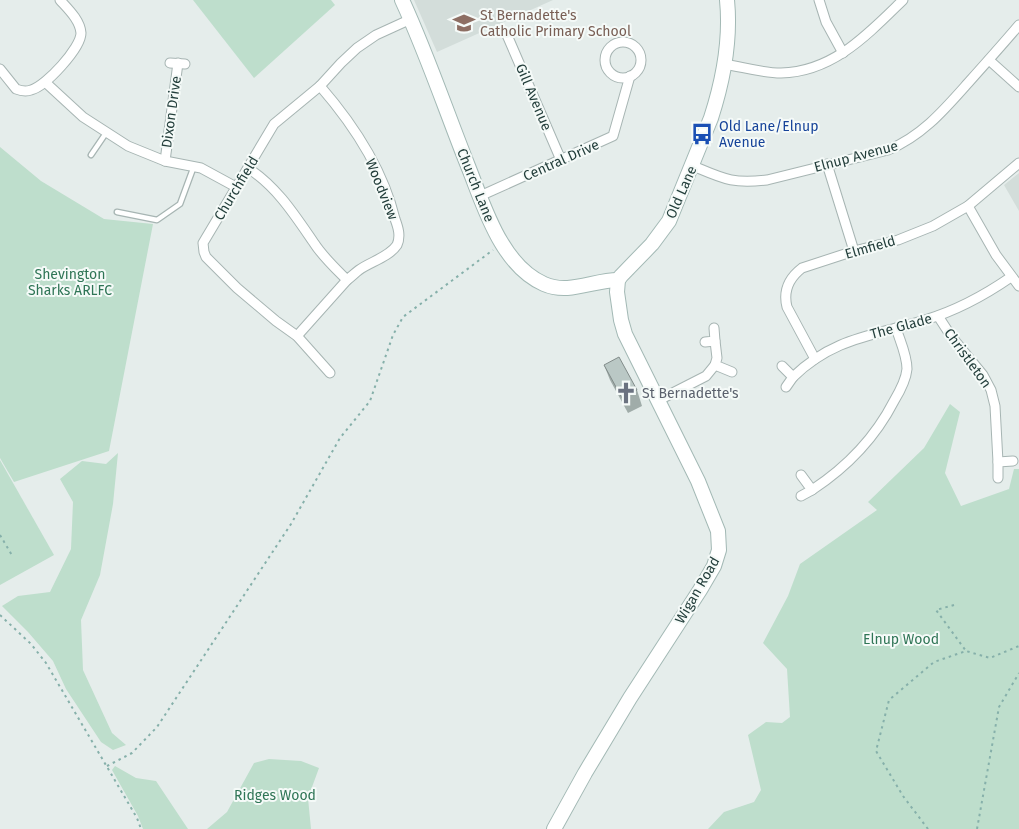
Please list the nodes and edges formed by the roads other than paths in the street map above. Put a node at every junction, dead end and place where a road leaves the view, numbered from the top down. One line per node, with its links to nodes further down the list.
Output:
1 (60, 0): 15 (street)
2 (402, 0): 6 (main road, Church Lane)
3 (727, 0): 12 (main road, Old Lane)
4 (819, 0): 9 (street)
5 (902, 0): 9 (street)
6 (411, 19): 16 (street, Churchfield); 28 (main road, Church Lane)
7 (1019, 25): 10 (street, Elnup Avenue)
8 (507, 35): 20 (street, Gill Avenue)
9 (843, 53): 12 (street)
10 (989, 60): 17 (street); 23 (street, Elnup Avenue)
11 (177, 63): 21 (street, Dixon Drive)
12 (724, 64): 25 (main road, Old Lane)
13 (0, 69): 15 (street)
14 (630, 76): 14 (street, Central Drive); 20 (street, Central Drive)
15 (45, 82): 18 (street)
16 (320, 86): 26 (street, Churchfield); 33 (street, Woodview)
17 (1019, 86)
18 (106, 133): 19 (lane); 21 (street)
19 (91, 155)
20 (561, 160): 28 (street, Central Drive)
21 (165, 161): 24 (street)
22 (1019, 163): 29 (street, Elmfield)
23 (827, 164): 25 (street, Elnup Avenue); 31 (street)
24 (194, 166): 27 (street); 30 (lane)
25 (693, 166): 34 (main road, Old Lane)
26 (248, 168): 27 (street, Churchfield); 33 (street)
27 (236, 187): 39 (street, Churchfield)
28 (480, 196): 34 (main road, Church Lane)
29 (968, 206): 31 (street, Elmfield); 32 (street)
30 (117, 212)
31 (854, 251): 40 (street, Elmfield)
32 (1011, 277): 35 (street); 36 (street, The Glade)
33 (347, 280): 39 (street, Woodview)
34 (618, 280): 47 (main road, Wigan Road)
35 (1019, 286)
36 (938, 316): 38 (street, The Glade); 49 (street, Christleton)
37 (714, 328): 41 (street)
38 (896, 328): 40 (street, The Glade); 52 (street)
39 (297, 336): 44 (street, Churchfield)
40 (815, 358): 45 (street, The Glade)
41 (715, 365): 43 (street); 47 (street)
42 (782, 366): 45 (street)
43 (732, 372)
44 (330, 373)
45 (793, 377): 46 (street, The Glade)
46 (786, 386)
47 (657, 401): 54 (main road, Wigan Road)
48 (1013, 461): 49 (street)
49 (998, 462): 51 (street, Christleton)
50 (801, 475): 52 (street)
51 (998, 478)
52 (812, 490): 53 (street)
53 (801, 496)
54 (554, 829)

